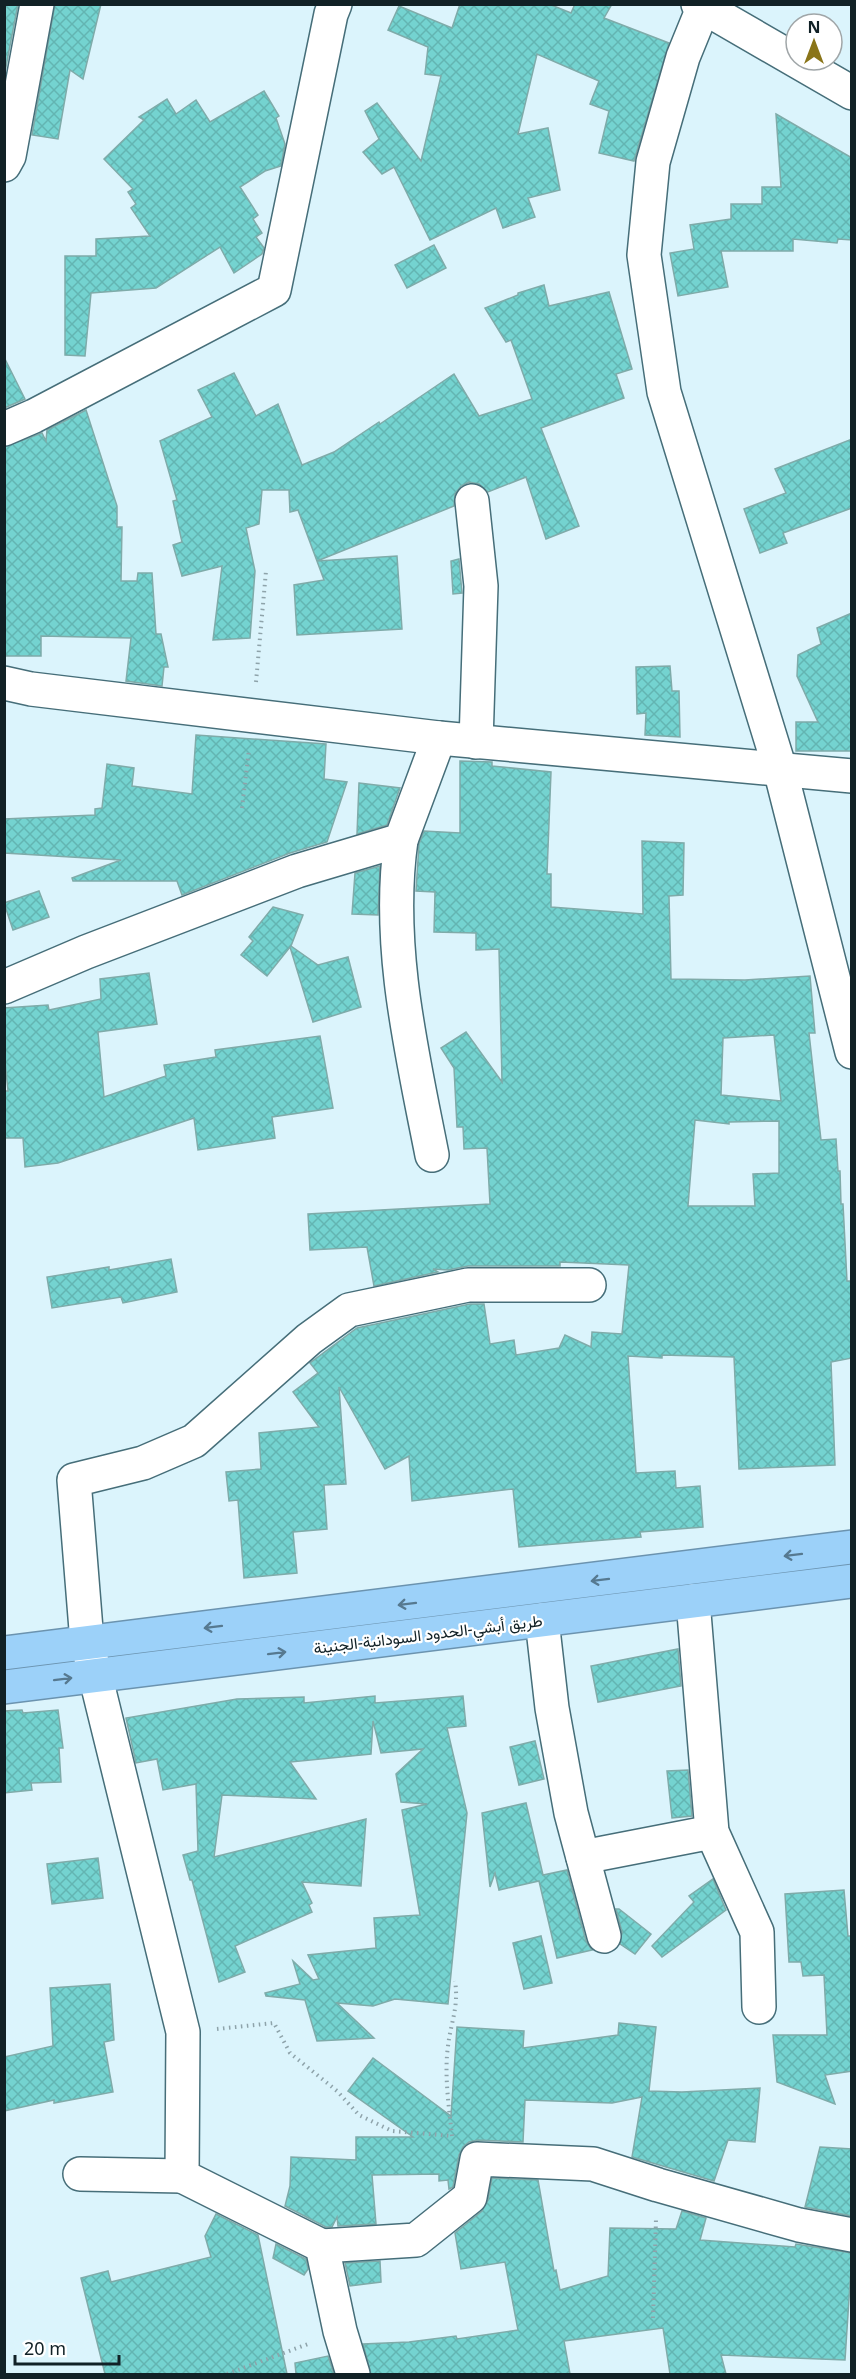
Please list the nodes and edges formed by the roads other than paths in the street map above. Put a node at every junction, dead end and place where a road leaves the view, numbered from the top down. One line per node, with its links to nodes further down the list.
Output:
1 (37, 4): 5 (street)
2 (335, 4): 6 (street)
3 (700, 6): 4 (street); 11 (street)
4 (852, 93)
5 (4, 165)
6 (4, 429)
7 (472, 501): 10 (street)
8 (4, 683): 9 (street)
9 (440, 738): 10 (street); 13 (street)
10 (476, 742): 11 (street)
11 (780, 769): 12 (street); 15 (street)
12 (852, 776)
13 (401, 840): 14 (street); 16 (street)
14 (4, 987)
15 (852, 1052)
16 (432, 1155)
17 (590, 1285): 22 (street)
18 (852, 1547): 22 (highway, one-way to 22)
19 (852, 1581): 20 (highway, طريق أبشي-الحدود السودانية-الجنينة)
20 (693, 1601): 21 (highway, طريق أبشي-الحدود السودانية-الجنينة); 26 (street)
21 (542, 1620): 24 (highway, طريق أبشي-الحدود السودانية-الجنينة, one-way to 21); 27 (street)
22 (87, 1642): 23 (highway); 24 (street)
23 (4, 1653)
24 (95, 1675): 25 (highway, طريق أبشي-الحدود السودانية-الجنينة, one-way to 24); 31 (street)
25 (4, 1687)
26 (712, 1833): 27 (street); 29 (street)
27 (583, 1857): 28 (street)
28 (604, 1936)
29 (759, 2007)
30 (80, 2174): 31 (street)
31 (182, 2176): 33 (street)
32 (852, 2235): 33 (street)
33 (322, 2246): 34 (street)
34 (353, 2374)

